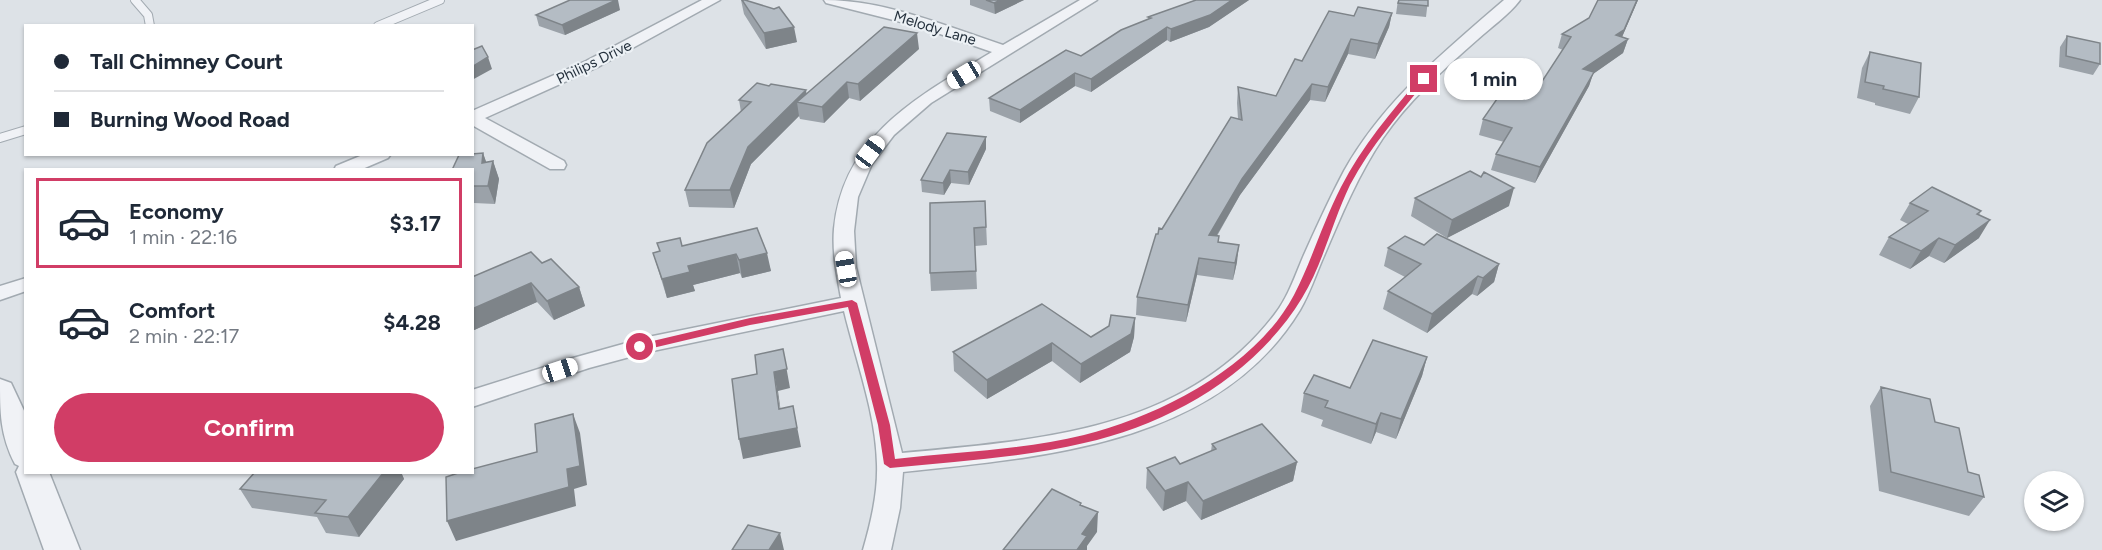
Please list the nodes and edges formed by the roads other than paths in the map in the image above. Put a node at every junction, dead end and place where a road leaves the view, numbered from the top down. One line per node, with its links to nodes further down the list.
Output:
1 (137, 0): 7 (lane)
2 (440, 0): 8 (lane)
3 (713, 0): 10 (street, Philips Drive)
4 (831, 0): 9 (street, Melody Lane)
5 (1090, 0): 9 (street)
6 (1513, 0): 23 (street)
7 (150, 24)
8 (383, 24)
9 (1004, 51): 19 (street)
10 (474, 117)
11 (474, 119): 15 (street)
12 (24, 131): 13 (lane)
13 (0, 138)
14 (377, 156): 16 (street)
15 (557, 165)
16 (348, 168)
17 (24, 285): 18 (street)
18 (0, 293)
19 (852, 303): 21 (street); 23 (street)
20 (0, 390): 22 (street)
21 (474, 399)
22 (24, 451)
23 (890, 464): 26 (street)
24 (33, 474): 25 (street)
25 (62, 550)
26 (877, 550)

